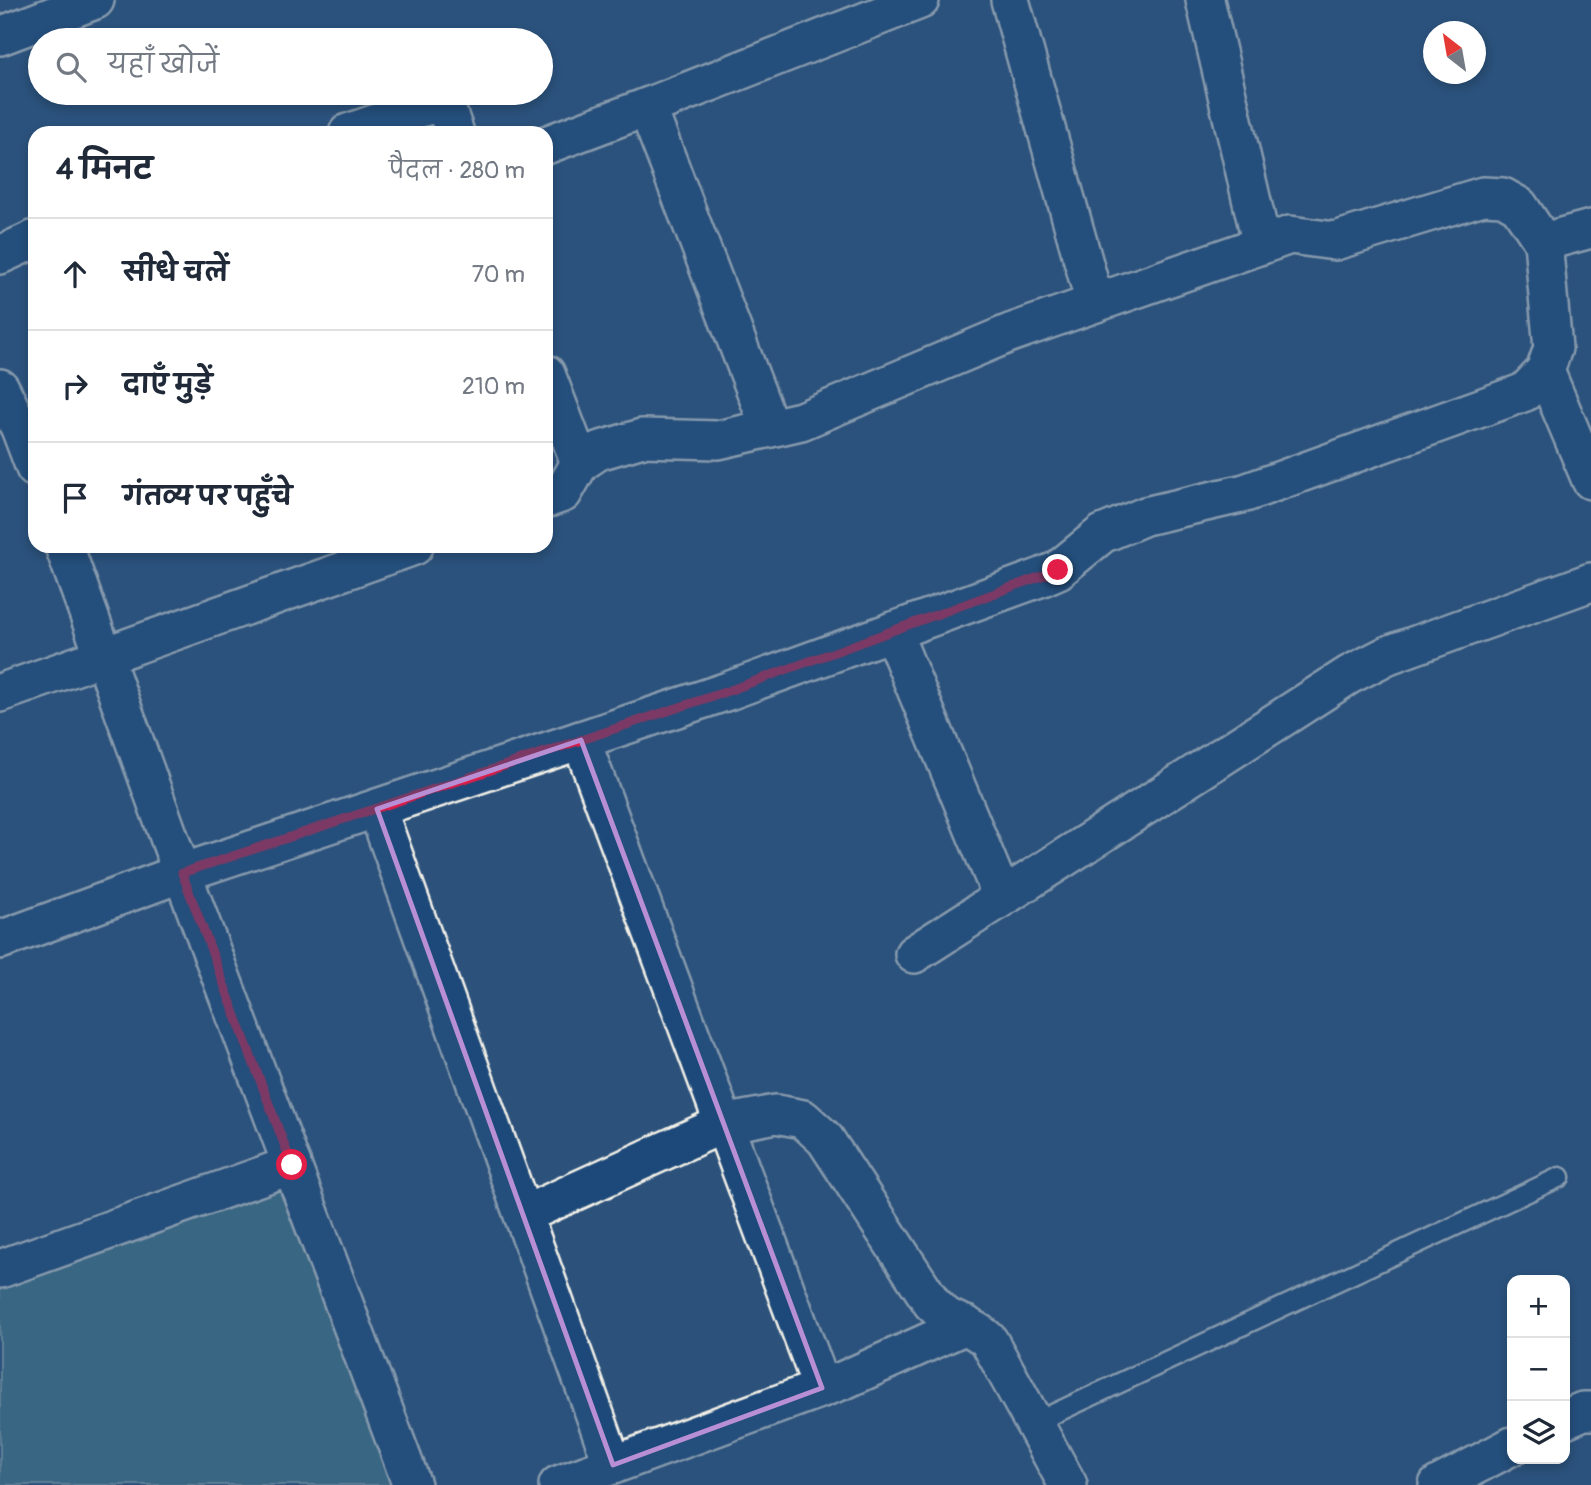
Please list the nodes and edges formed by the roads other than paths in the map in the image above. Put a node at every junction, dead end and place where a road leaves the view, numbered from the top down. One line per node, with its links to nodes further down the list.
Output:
1 (94, 0): 5 (street)
2 (920, 0): 6 (street)
3 (1010, 0): 15 (street)
4 (1205, 0): 13 (street)
5 (0, 36)
6 (648, 107): 9 (street); 19 (street)
7 (369, 126): 8 (street)
8 (453, 126)
9 (553, 142)
10 (1591, 229): 12 (street)
11 (28, 242): 14 (street)
12 (1543, 242): 13 (street); 16 (street)
13 (1262, 245): 15 (street)
14 (0, 255)
15 (1095, 303): 19 (street)
16 (1545, 371): 22 (street); 27 (street)
17 (0, 388): 20 (street)
18 (553, 392): 21 (street)
19 (770, 428): 21 (street)
20 (24, 454)
21 (580, 463): 23 (street)
22 (1591, 480)
23 (553, 497)
24 (67, 553): 28 (street)
25 (394, 553): 28 (street)
26 (1591, 582): 33 (street)
27 (892, 631): 30 (street); 33 (street)
28 (104, 657): 29 (street); 32 (street)
29 (0, 693)
30 (581, 740): 31 (street); 36 (street)
31 (377, 809): 32 (street); 39 (street)
32 (182, 873): 34 (street); 37 (street)
33 (1002, 897): 35 (street)
34 (0, 940)
35 (914, 954)
36 (723, 1124): 39 (street); 41 (street); 42 (street)
37 (292, 1165): 40 (street); 48 (street)
38 (1560, 1177): 45 (lane)
39 (523, 1215): 47 (street)
40 (0, 1269)
41 (966, 1325): 42 (street); 45 (street)
42 (822, 1388): 47 (street)
43 (1591, 1411): 44 (street)
44 (1570, 1417)
45 (1034, 1423): 50 (street)
46 (1507, 1449): 51 (street)
47 (613, 1465): 49 (street)
48 (412, 1485)
49 (558, 1485)
50 (1068, 1485)
51 (1438, 1485)

